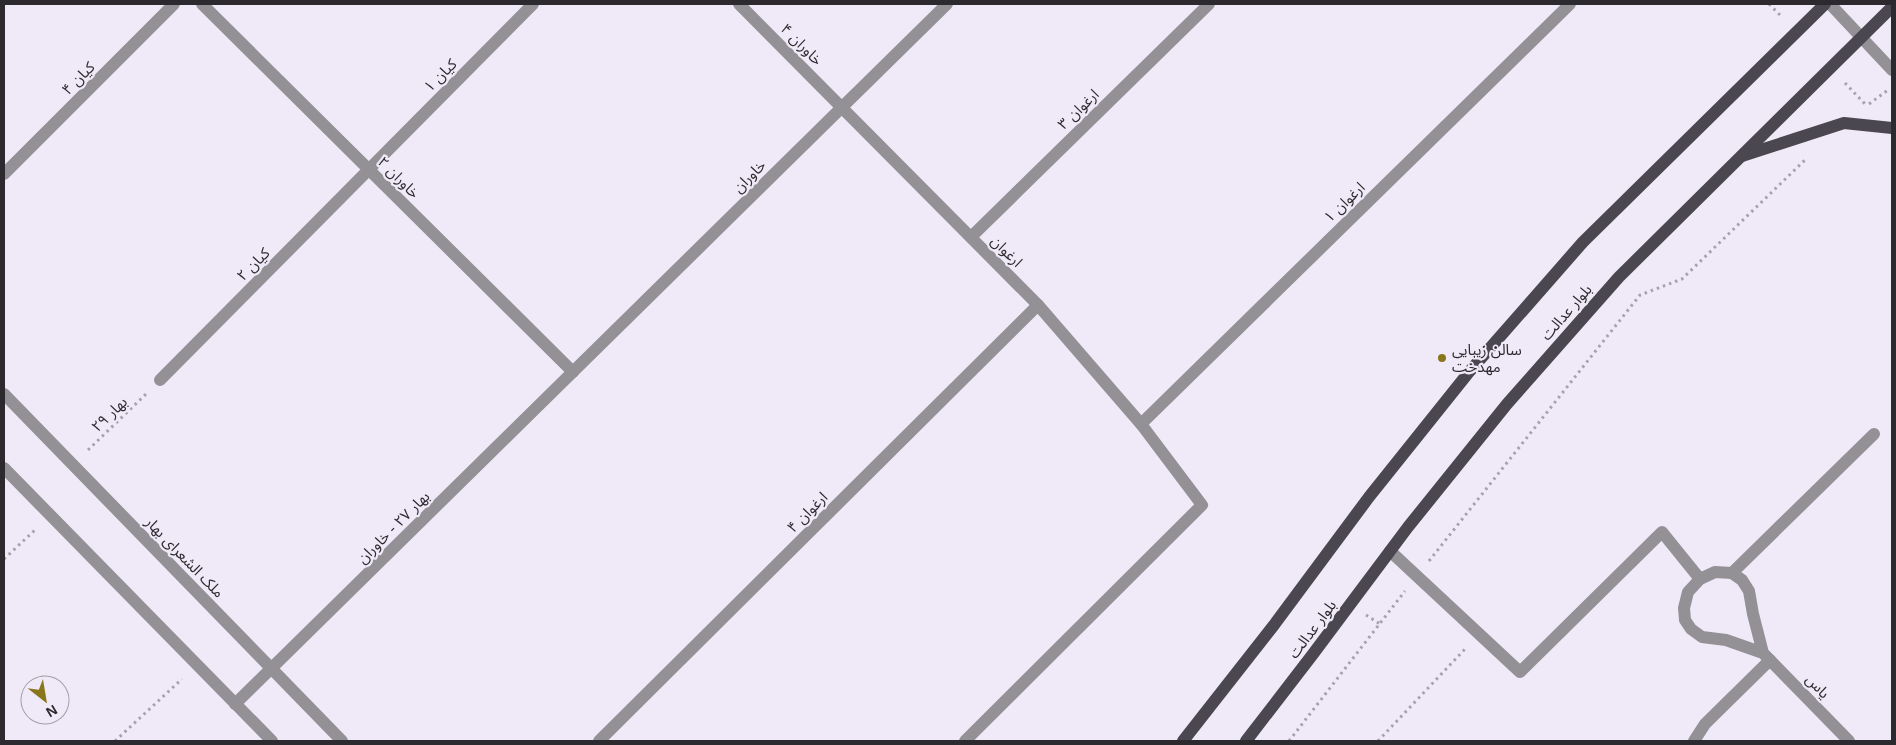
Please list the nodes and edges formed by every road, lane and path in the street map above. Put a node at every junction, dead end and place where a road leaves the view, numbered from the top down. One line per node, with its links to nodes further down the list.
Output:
1 (174, 4): 21 (street, کیان ۴)
2 (202, 4): 20 (street, خاوران ۲)
3 (534, 4): 20 (street, کیان ۱)
4 (739, 4): 15 (street, خاوران ۴)
5 (947, 4): 15 (street, خاوران)
6 (1208, 4): 22 (street, ارغوان ۳)
7 (1570, 4): 27 (street, ارغوان ۱)
8 (1825, 4): 47 (main road)
9 (1830, 4): 12 (street)
10 (1888, 4): 11 (street)
11 (1892, 8): 12 (main road, بلوار عدالت)
12 (1861, 38): 13 (street); 18 (main road, بلوار عدالت)
13 (1892, 70)
14 (1892, 86): 16 (path)
15 (842, 107): 22 (street, ارغوان); 24 (street, خاوران)
16 (1844, 123): 17 (main road); 18 (main road)
17 (1892, 128)
18 (1739, 157): 32 (main road, بلوار عدالت)
19 (1808, 157): 35 (path)
20 (369, 170): 24 (street, خاوران ۲); 25 (street, کیان ۲)
21 (4, 174)
22 (971, 237): 23 (street, ارغوان)
23 (1038, 305): 27 (street, ارغوان); 45 (street, ارغوان ۴)
24 (573, 372): 40 (street, بهار ۲۷ - خاوران)
25 (160, 380): 29 (path, بهار ۲۹)
26 (4, 394): 29 (street, ملک الشعرای بهار)
27 (1141, 424): 46 (street, ارغوان)
28 (1874, 434): 34 (street)
29 (73, 464): 40 (street, ملک الشعرای بهار)
30 (4, 468): 31 (street)
31 (51, 515): 33 (path); 39 (street)
32 (1390, 551): 35 (street); 48 (main road, بلوار عدالت)
33 (4, 559)
34 (1732, 573): 36 (street); 38 (street)
35 (1417, 576): 37 (street); 49 (path)
36 (1700, 579): 37 (street); 38 (street)
37 (1479, 634): 50 (path)
38 (1767, 656): 51 (street); 52 (street, یاس)
39 (196, 665): 41 (street); 42 (path)
40 (271, 669): 41 (street, بهار ۲۷ - خاوران); 44 (street, ملک الشعرای بهار)
41 (235, 704): 43 (street)
42 (115, 741)
43 (272, 741)
44 (342, 741)
45 (599, 741)
46 (965, 741)
47 (1183, 741)
48 (1246, 741)
49 (1289, 741)
50 (1378, 741)
51 (1694, 741)
52 (1849, 741)

